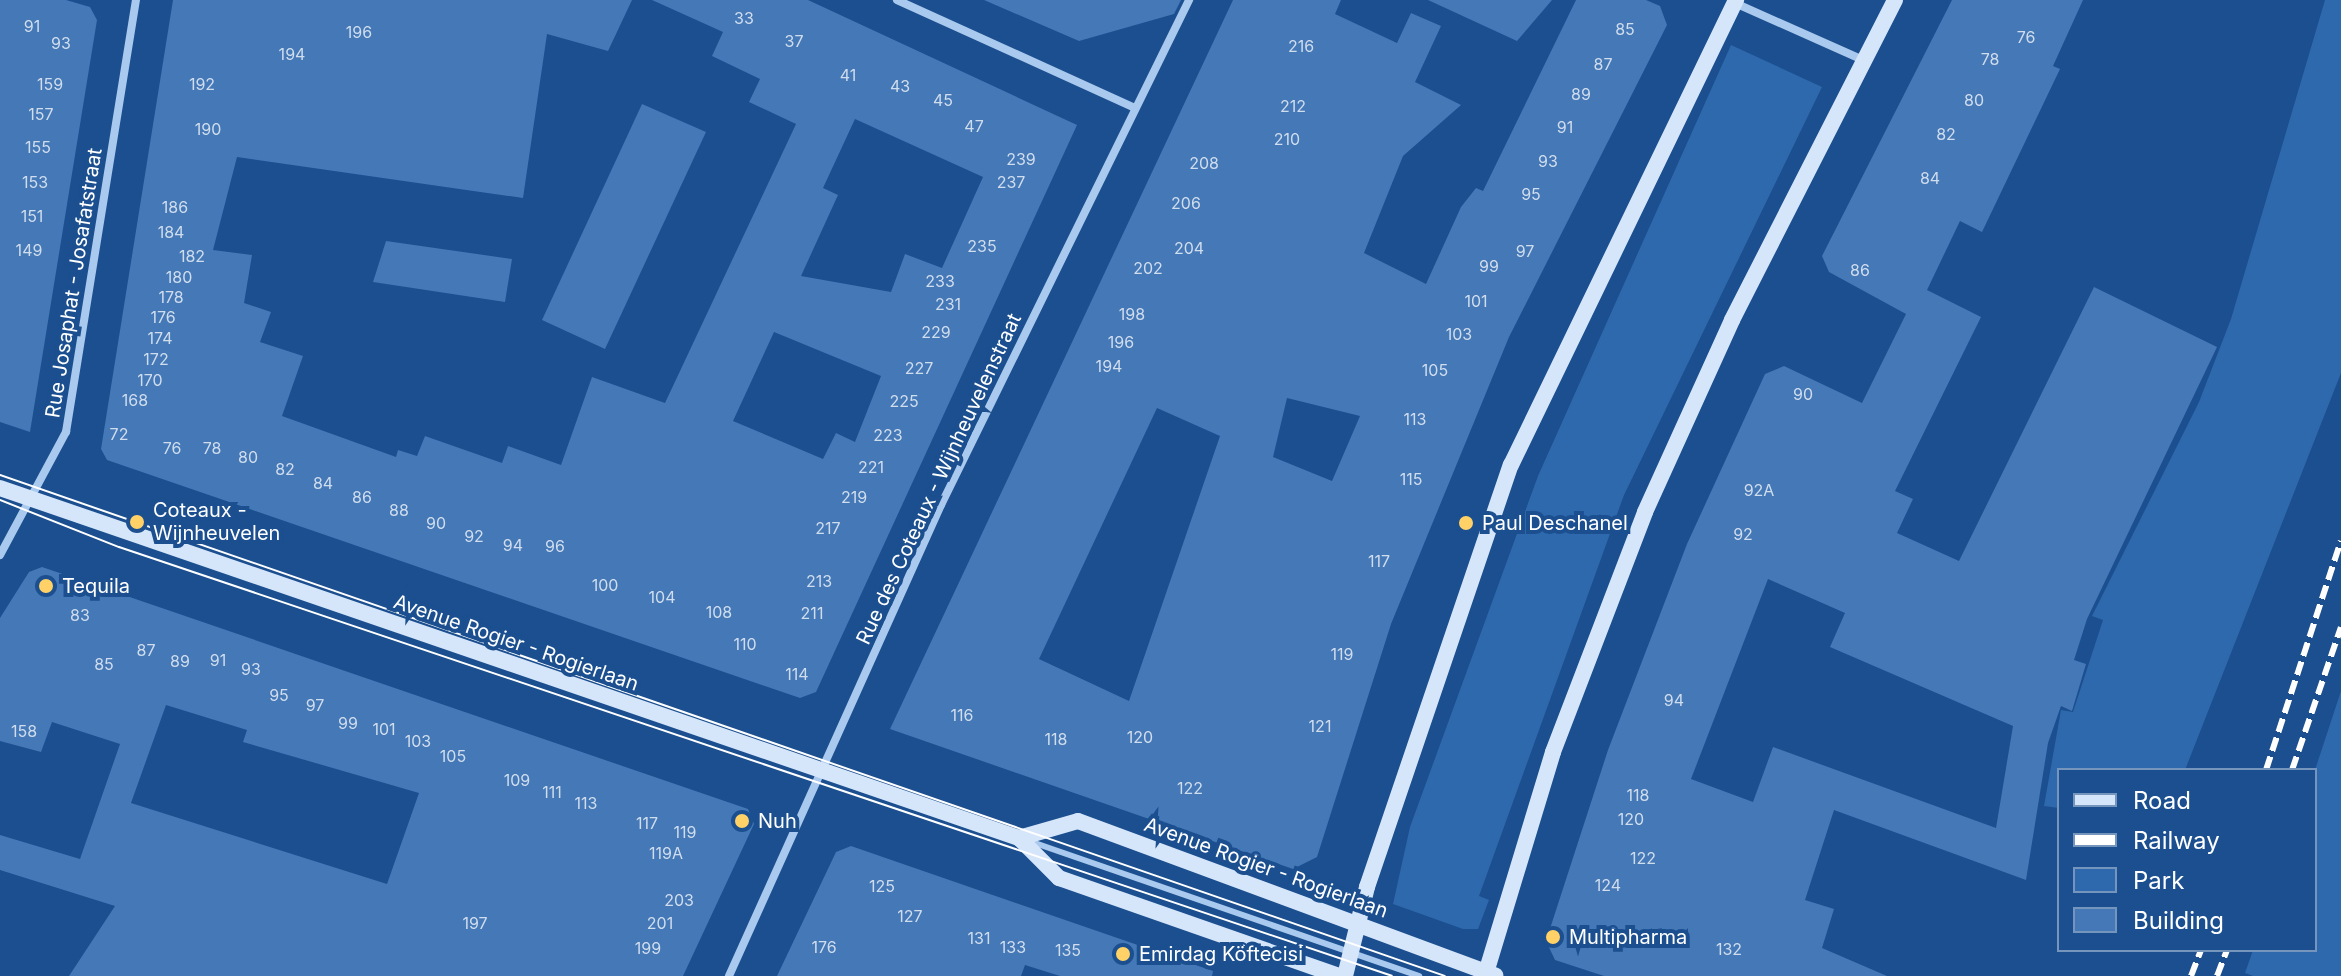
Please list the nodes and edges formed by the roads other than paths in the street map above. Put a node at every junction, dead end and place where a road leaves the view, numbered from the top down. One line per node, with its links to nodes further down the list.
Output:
1 (136, 0): 9 (street, Rue Josaphat - Josafatstraat)
2 (897, 0): 7 (street)
3 (1189, 0): 7 (street, Rue des Coteaux - Wijnheuvelenstraat)
4 (1895, 0): 6 (street)
5 (1734, 1): 6 (street); 13 (street)
6 (1866, 61): 15 (street)
7 (1135, 108): 11 (street, Rue des Coteaux - Wijnheuvelenstraat)
8 (0, 488): 9 (street, Avenue Rogier - Rogierlaan)
9 (33, 499): 10 (street, Rue Josaphat - Josafatstraat); 11 (street, Avenue Rogier - Rogierlaan)
10 (0, 555)
11 (825, 770): 12 (street, Avenue Rogier - Rogierlaan); 16 (street, Rue des Coteaux - Wijnheuvelenstraat)
12 (1019, 838): 13 (street, Avenue Rogier - Rogierlaan); 14 (lane, Avenue Rogier - Rogierlaan); 17 (street, Avenue Rogier - Rogierlaan)
13 (1360, 924): 14 (street); 15 (street, Avenue Rogier - Rogierlaan)
14 (1351, 953): 17 (street); 18 (lane, Avenue Rogier - Rogierlaan)
15 (1489, 975)
16 (729, 976)
17 (1342, 976)
18 (1419, 976)

